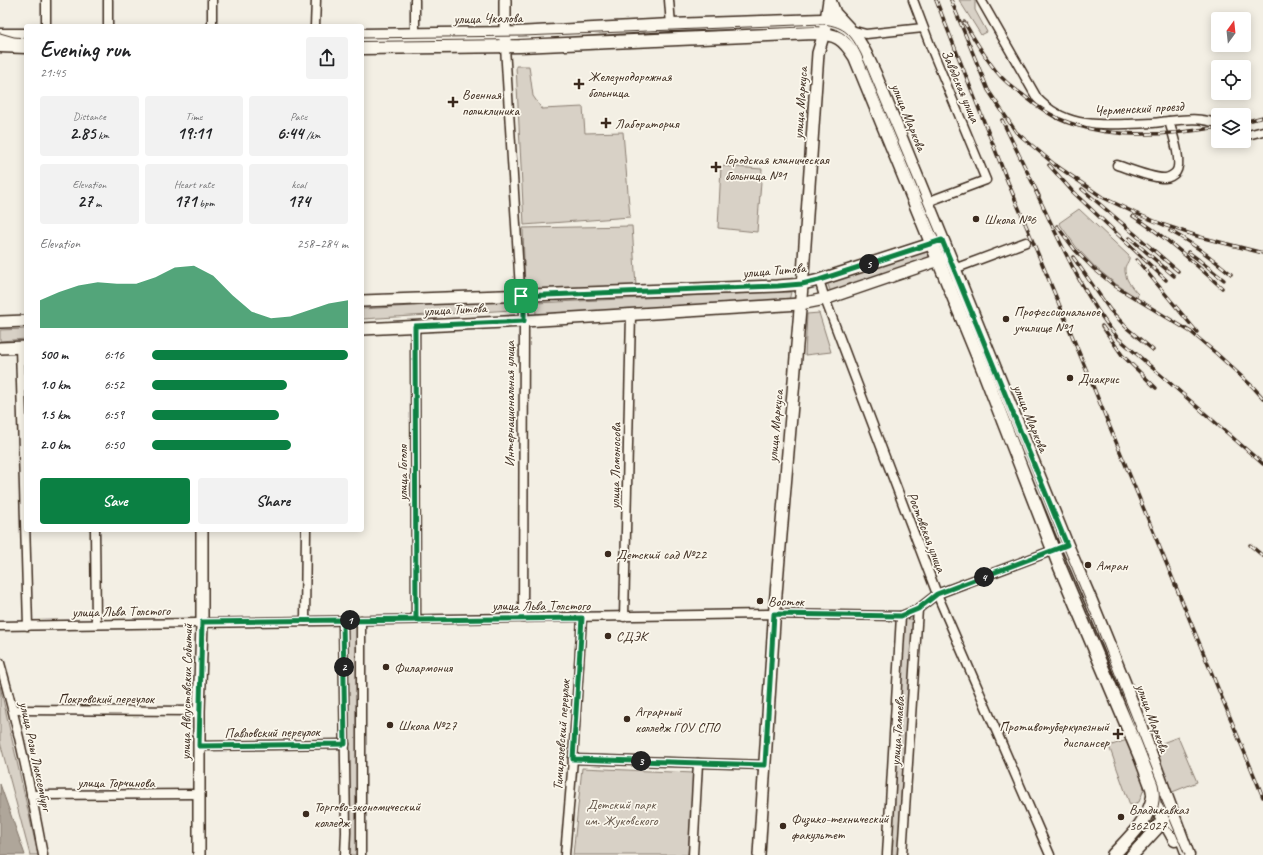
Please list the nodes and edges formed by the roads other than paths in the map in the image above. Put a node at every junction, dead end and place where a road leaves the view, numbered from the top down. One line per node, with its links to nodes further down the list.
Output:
1 (46, 0): 12 (street)
2 (108, 0): 13 (street)
3 (212, 0): 14 (street)
4 (316, 0): 15 (street)
5 (415, 0): 22 (street)
6 (505, 0): 19 (street, Интернациональная улица)
7 (669, 0): 16 (street)
8 (829, 0): 11 (street, улица Маркуса); 18 (street, улица Маркова)
9 (913, 0): 17 (street, Заводская улица)
10 (981, 0): 29 (street, Черменский проезд)
11 (826, 20): 16 (main road, улица Чкалова); 18 (main road, улица Чкалова); 20 (street, улица Маркуса)
12 (46, 24)
13 (108, 24)
14 (212, 24)
15 (315, 24)
16 (671, 25): 19 (main road, улица Чкалова)
17 (923, 28): 18 (street, улица Чкалова); 34 (street, Заводская улица)
18 (851, 30): 34 (main road, улица Маркова)
19 (505, 33): 22 (main road, улица Чкалова); 27 (street, Интернациональная улица)
20 (824, 33): 27 (main road, улица Чкалова); 35 (main road, улица Маркова); 40 (street, улица Маркуса)
21 (364, 34): 22 (main road, улица Чкалова)
22 (415, 34)
23 (0, 35): 24 (main road)
24 (24, 35)
25 (0, 46): 26 (main road)
26 (24, 46)
27 (505, 47): 28 (main road, улица Чкалова); 41 (street, Интернациональная улица)
28 (364, 48)
29 (1169, 121): 30 (street, Черменский проезд); 33 (street)
30 (1211, 121)
31 (1263, 131): 32 (street)
32 (1251, 134)
33 (1117, 165)
34 (927, 202): 35 (main road, улица Маркова)
35 (937, 242): 37 (main road, улица Маркова); 39 (street, улица Титова)
36 (1026, 242): 38 (street)
37 (944, 258): 38 (main road, улица Маркова); 42 (street, улица Титова); 59 (main road, улица Маркова)
38 (954, 269): 58 (main road, улица Маркова)
39 (819, 280): 40 (street, улица Титова); 42 (street, Ростовская улица)
40 (802, 284): 41 (street, улица Титова); 44 (street, улица Маркуса)
41 (521, 296): 43 (street, улица Титова); 47 (street, Интернациональная улица)
42 (825, 299): 44 (street, улица Титова); 60 (street, Ростовская улица)
43 (364, 301)
44 (800, 304): 45 (street, улица Титова); 62 (street, улица Маркуса)
45 (631, 315): 47 (street, улица Титова); 64 (street, улица Ломоносова)
46 (24, 321): 48 (street)
47 (524, 321): 49 (street, улица Титова); 65 (street, Интернациональная улица)
48 (0, 322)
49 (415, 326): 50 (street, улица Титова); 67 (street, улица Гоголя)
50 (364, 329)
51 (23, 347): 52 (street); 53 (street)
52 (0, 348)
53 (24, 403)
54 (26, 532): 74 (street)
55 (95, 532): 72 (street)
56 (202, 532): 71 (street, улица Августовских Событий)
57 (306, 532): 69 (street)
58 (1067, 545): 59 (street, улица Льва Толстого); 86 (main road, улица Маркова)
59 (1054, 550): 60 (street, улица Льва Толстого); 85 (main road, улица Маркова)
60 (937, 594): 61 (street, улица Льва Толстого); 99 (street, Ростовская улица)
61 (918, 609): 63 (street, улица Льва Толстого); 98 (street, улица Тамаева)
62 (774, 614): 63 (street, улица Льва Толстого); 64 (street, улица Льва Толстого); 82 (street, улица Маркуса)
63 (901, 616): 97 (street, улица Тамаева)
64 (624, 617): 66 (street, улица Льва Толстого)
65 (523, 618): 66 (street, улица Льва Толстого); 67 (street, улица Льва Толстого)
66 (582, 618): 80 (street, Тимирязевский переулок)
67 (416, 619): 68 (street, улица Льва Толстого)
68 (361, 620): 70 (street, улица Льва Толстого); 93 (street)
69 (305, 621): 70 (street, улица Льва Толстого); 71 (street, улица Льва Толстого)
70 (343, 621): 78 (street)
71 (202, 622): 72 (street, улица Льва Толстого); 77 (street, улица Августовских Событий)
72 (96, 624): 74 (street, улица Льва Толстого)
73 (0, 626): 74 (street, улица Льва Толстого)
74 (28, 626)
75 (0, 663): 76 (street, улица Розы Люксембург)
76 (13, 710): 77 (street, Покровский переулок); 84 (street, улица Розы Люксембург)
77 (199, 712): 79 (street, улица Августовских Событий)
78 (345, 744): 79 (street, Павловский переулок); 92 (street)
79 (199, 746): 83 (street, улица Августовских Событий)
80 (573, 759): 81 (street); 94 (street, Тимирязевский переулок)
81 (698, 763): 82 (street); 95 (street)
82 (765, 765): 96 (street, улица Маркуса)
83 (200, 794): 84 (street, улица Торчинова); 91 (street, улица Августовских Событий)
84 (32, 795): 90 (street, улица Розы Люксембург)
85 (1152, 797): 87 (main road, улица Маркова); 100 (main road)
86 (1169, 806): 87 (main road); 103 (main road, улица Маркова)
87 (1163, 819): 88 (main road); 89 (main road, улица Маркова)
88 (1149, 836): 89 (main road); 101 (main road)
89 (1175, 840): 102 (main road, улица Маркова)
90 (43, 855)
91 (199, 855)
92 (345, 855)
93 (361, 855)
94 (565, 855)
95 (693, 855)
96 (759, 855)
97 (887, 855)
98 (902, 855)
99 (1050, 855)
100 (1113, 855)
101 (1132, 855)
102 (1182, 855)
103 (1188, 855)

